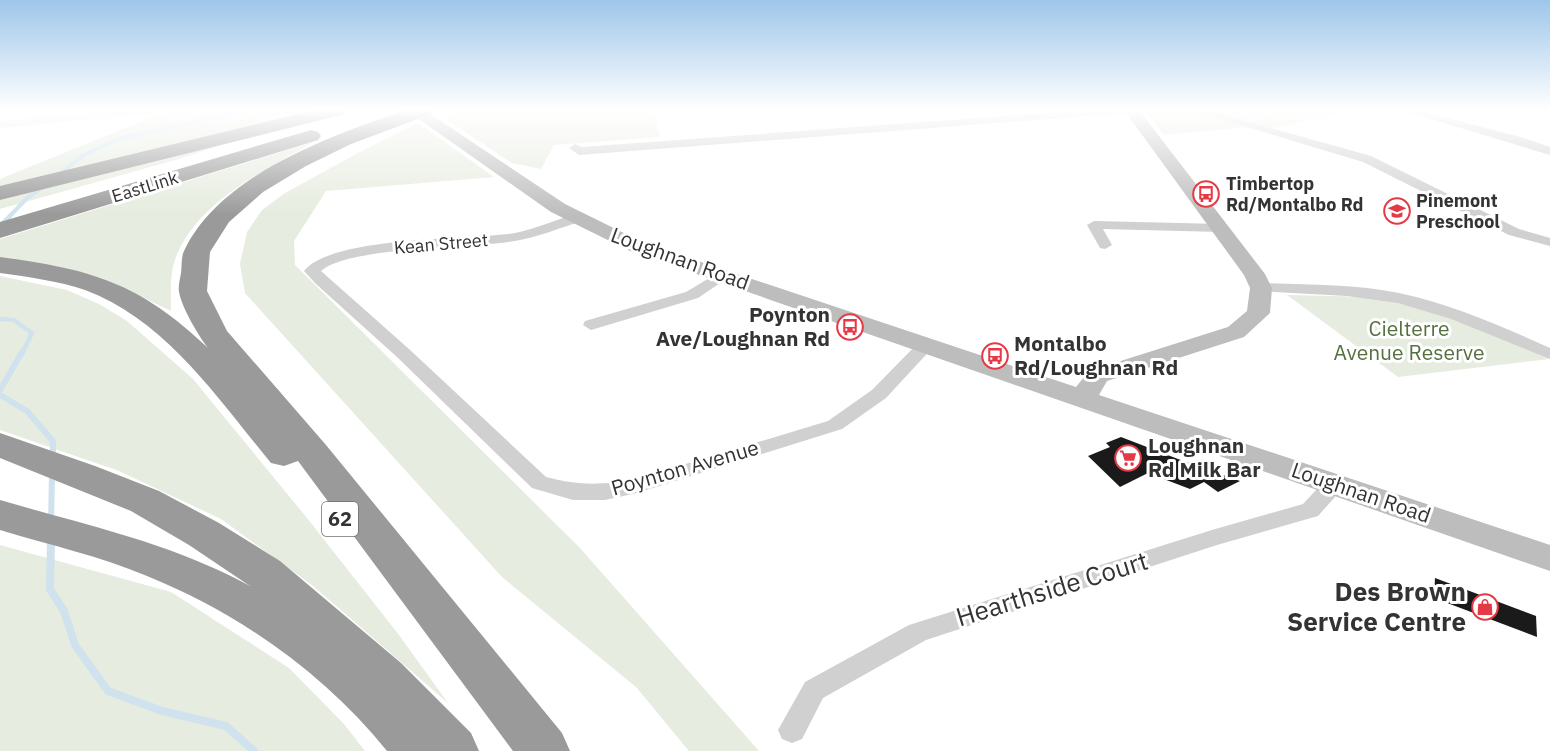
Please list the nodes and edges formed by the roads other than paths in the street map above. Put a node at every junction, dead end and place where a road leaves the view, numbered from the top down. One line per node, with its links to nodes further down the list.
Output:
1 (194, 145): 12 (highway)
2 (254, 145): 13 (highway, EastLink)
3 (280, 145): 13 (highway, EastLink)
4 (330, 145): 35 (highway)
5 (471, 145): 14 (main road, Loughnan Road)
6 (656, 145): 10 (street)
7 (1158, 145): 16 (main road)
8 (1318, 145): 18 (street)
9 (1534, 145): 11 (street)
10 (576, 151)
11 (1550, 151)
12 (0, 193)
13 (77, 204): 15 (highway, EastLink); 17 (highway)
14 (577, 218): 21 (street, Kean Street); 22 (main road, Loughnan Road)
15 (0, 219)
16 (1221, 228): 19 (street); 23 (main road)
17 (0, 232)
18 (1550, 242)
19 (1105, 245)
20 (0, 265): 35 (highway, 62)
21 (315, 274): 25 (street, Poynton Avenue)
22 (721, 276): 24 (street); 25 (main road, Loughnan Road)
23 (1261, 288): 26 (street); 27 (main road)
24 (591, 325)
25 (926, 345): 27 (main road, Loughnan Road)
26 (1550, 354)
27 (1084, 399): 29 (main road, Loughnan Road)
28 (0, 446): 34 (highway)
29 (1330, 481): 31 (main road, Loughnan Road); 32 (street, Hearthside Court)
30 (0, 516): 33 (highway)
31 (1550, 558)
32 (792, 730)
33 (420, 751)
34 (453, 751)
35 (544, 751)

